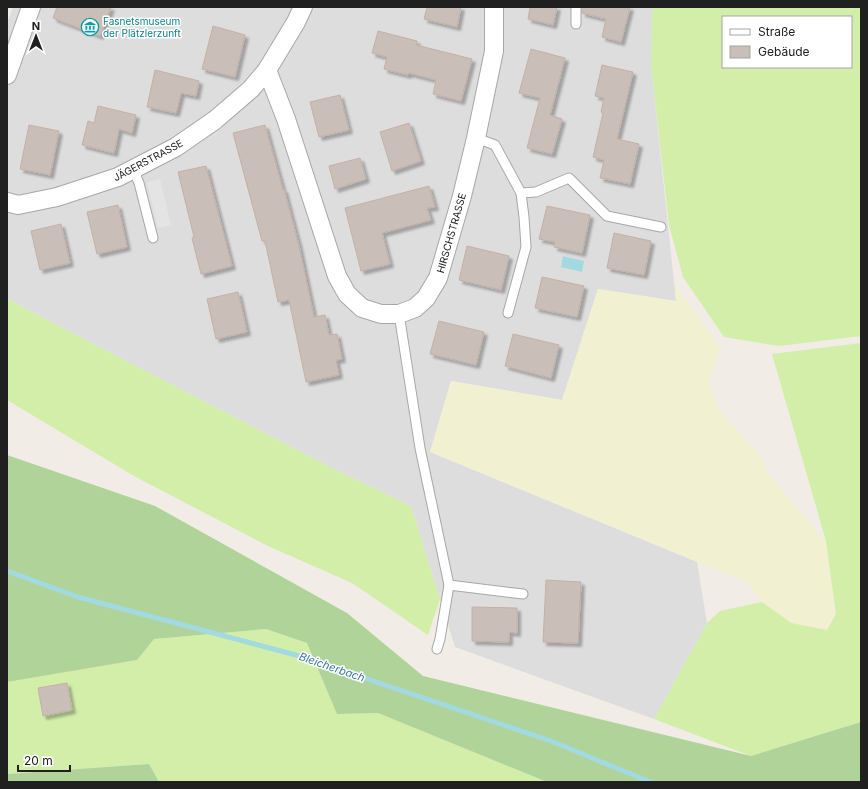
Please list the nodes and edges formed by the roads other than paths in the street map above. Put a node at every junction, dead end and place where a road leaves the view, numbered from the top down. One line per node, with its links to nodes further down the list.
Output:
1 (30, 7): 6 (street)
2 (303, 7): 7 (street, JÄGERSTRASSE)
3 (494, 7): 9 (street, HIRSCHSTRASSE)
4 (576, 7): 5 (lane)
5 (576, 24)
6 (12, 47): 8 (street)
7 (267, 70): 10 (street, JÄGERSTRASSE); 16 (street, HIRSCHSTRASSE)
8 (7, 75)
9 (476, 138): 11 (lane); 16 (street, HIRSCHSTRASSE)
10 (133, 169): 12 (street, JÄGERSTRASSE); 14 (lane)
11 (521, 193): 13 (lane); 15 (lane)
12 (7, 202)
13 (661, 227)
14 (153, 238)
15 (508, 313)
16 (399, 314): 17 (lane)
17 (449, 586): 18 (lane); 19 (lane)
18 (523, 594)
19 (436, 649)

